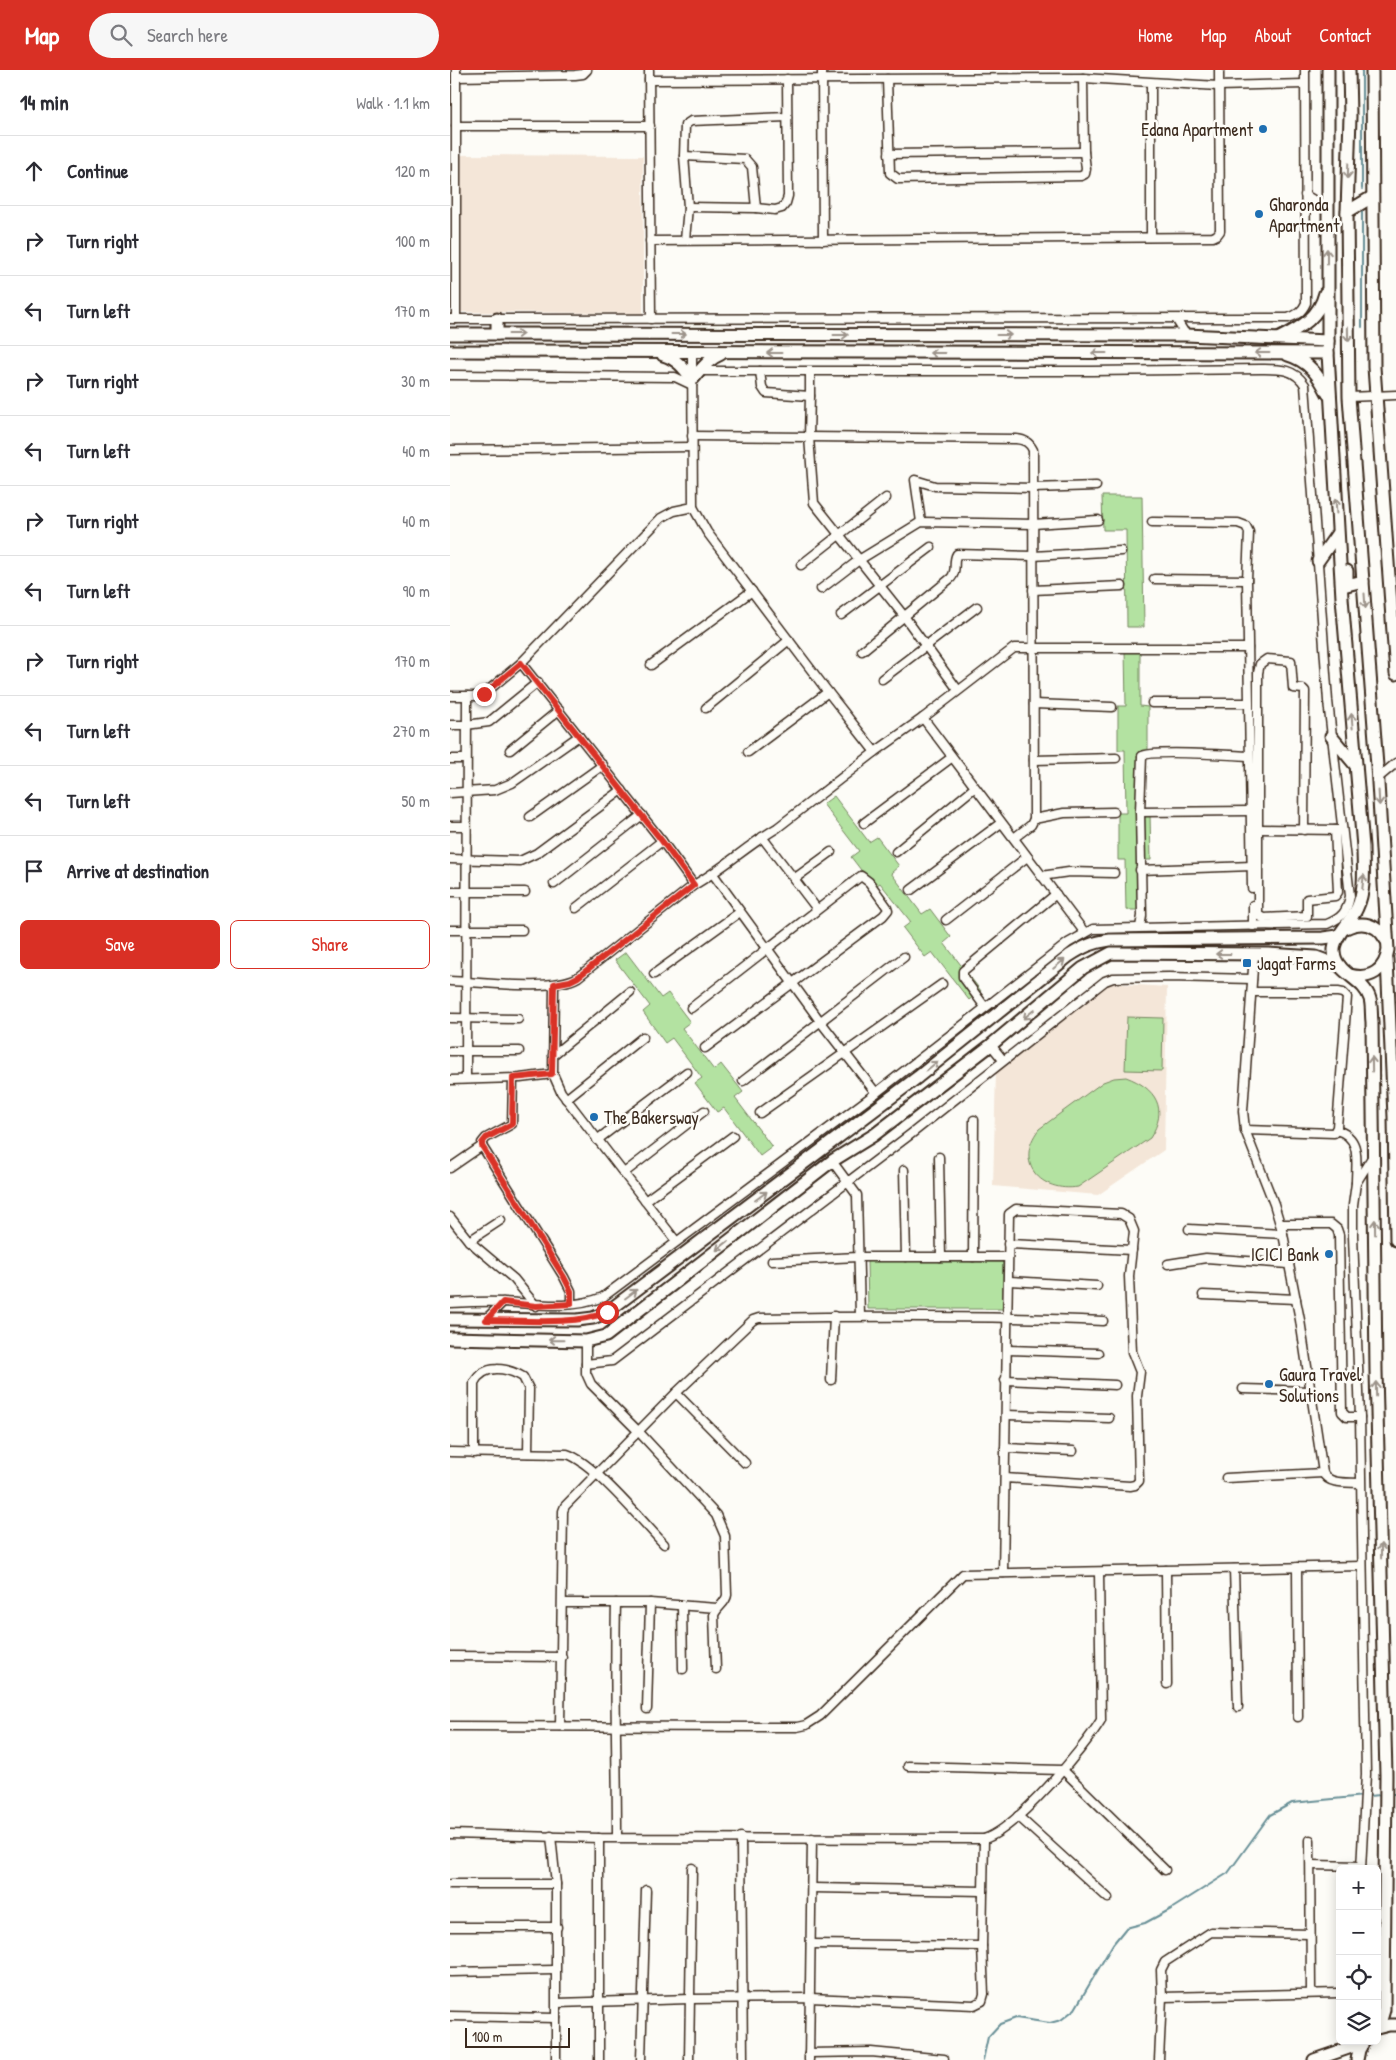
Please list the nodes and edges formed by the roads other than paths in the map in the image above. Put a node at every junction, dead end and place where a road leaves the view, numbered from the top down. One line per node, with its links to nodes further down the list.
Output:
1 (587, 70): 9 (street)
2 (649, 70): 16 (street)
3 (822, 70): 14 (street)
4 (1219, 70): 19 (street)
5 (1305, 70): 18 (street)
6 (1328, 70): 21 (street)
7 (1349, 70): 24 (street)
8 (1372, 70): 29 (street)
9 (456, 74): 22 (street)
10 (1012, 74): 11 (street); 15 (street)
11 (1049, 74): 12 (street)
12 (1083, 78): 17 (street); 25 (street)
13 (787, 79): 14 (street); 16 (street); 20 (street)
14 (822, 79): 15 (street); 36 (street)
15 (887, 79): 26 (street)
16 (650, 80): 23 (street)
17 (1151, 83): 19 (street); 34 (street)
18 (1304, 84): 19 (street); 28 (street)
19 (1218, 86): 34 (street)
20 (787, 116): 27 (street); 31 (street)
21 (1328, 121): 24 (street); 32 (street)
22 (456, 126): 23 (street); 39 (street)
23 (650, 126): 37 (street)
24 (1349, 136): 33 (street, one-way to 33)
25 (1084, 152): 26 (street); 26 (street)
26 (889, 154)
27 (684, 156): 30 (street); 31 (street)
28 (1305, 195): 32 (street); 42 (street)
29 (1372, 197): 33 (street); 60 (street)
30 (688, 207): 31 (street); 35 (street)
31 (756, 208)
32 (1327, 208): 38 (street, one-way to 32)
33 (1347, 212): 61 (street, one-way to 61)
34 (1151, 237): 36 (street)
35 (685, 240): 36 (street); 37 (street)
36 (822, 240)
37 (650, 241): 41 (street)
38 (1328, 284): 46 (street); 47 (street)
39 (453, 319): 40 (street)
40 (497, 319): 41 (street); 44 (street)
41 (651, 319): 42 (street)
42 (1176, 319): 45 (street)
43 (450, 334): 44 (street)
44 (497, 334): 45 (street, one-way to 45)
45 (1186, 335): 46 (street)
46 (1277, 339): 47 (street)
47 (1328, 341): 53 (street)
48 (450, 352): 50 (street)
49 (1282, 352): 52 (street, one-way to 52); 53 (street); 62 (street)
50 (656, 353): 51 (street); 57 (street)
51 (692, 353): 52 (street); 57 (street)
52 (725, 353): 57 (street)
53 (1328, 353): 62 (street)
54 (760, 372): 55 (street); 57 (street); 59 (street)
55 (810, 372): 59 (street); 81 (street)
56 (450, 375): 57 (street)
57 (694, 379): 63 (street)
58 (1396, 395): 60 (street)
59 (810, 396): 64 (street)
60 (1375, 396): 61 (street); 102 (street)
61 (1349, 397): 86 (street)
62 (1330, 398): 75 (street, one-way to 62)
63 (692, 436): 64 (street); 65 (street)
64 (810, 437): 68 (street); 76 (street)
65 (692, 447): 66 (street); 70 (street)
66 (450, 450)
67 (1096, 486): 68 (street)
68 (1033, 488): 72 (street); 74 (street)
69 (886, 498): 76 (street)
70 (693, 507): 91 (street); 100 (street)
71 (1098, 520): 74 (street)
72 (921, 522): 74 (street); 80 (street)
73 (1152, 522): 85 (street)
74 (1033, 524): 79 (street)
75 (1337, 534): 81 (street); 83 (street)
76 (839, 535): 80 (street); 82 (street)
77 (931, 547): 87 (street)
78 (1121, 551): 79 (street)
79 (1033, 556): 90 (street); 94 (street)
80 (859, 560): 87 (street); 89 (street)
81 (1318, 561): 119 (street)
82 (801, 565)
83 (1340, 570): 86 (street); 131 (street, one-way to 83)
84 (1154, 579): 85 (street)
85 (1247, 580): 98 (street)
86 (1363, 580): 132 (street, one-way to 132)
87 (879, 585): 93 (street); 94 (street)
88 (1122, 586): 90 (street)
89 (821, 589)
90 (1033, 590): 97 (street)
91 (752, 591): 95 (street); 101 (street)
92 (977, 607): 96 (street)
93 (841, 615)
94 (904, 616): 96 (street); 99 (street)
95 (789, 640): 106 (street); 112 (street)
96 (924, 646): 103 (street); 105 (street)
97 (1033, 647): 98 (street); 105 (street); 111 (street)
98 (1248, 648): 110 (street)
99 (862, 651)
100 (521, 663): 104 (street); 108 (street)
101 (652, 665)
102 (1396, 667)
103 (882, 679)
104 (538, 682): 114 (street); 117 (street)
105 (958, 690): 115 (street)
106 (828, 692): 121 (street); 122 (street)
107 (450, 696): 108 (street)
108 (467, 696): 117 (street)
109 (1152, 703): 110 (street)
110 (1248, 703): 123 (street)
111 (1034, 704): 113 (street); 128 (street)
112 (706, 708)
113 (1112, 708)
114 (559, 710): 118 (street); 120 (street)
115 (923, 718): 122 (street); 125 (street)
116 (450, 725): 117 (street)
117 (466, 725): 127 (street)
118 (579, 736): 130 (street); 135 (street)
119 (1332, 736): 131 (street); 149 (street)
120 (510, 750)
121 (748, 752)
122 (875, 752): 150 (street)
123 (1249, 756): 137 (street); 139 (street)
124 (450, 758): 127 (street)
125 (951, 758): 133 (street); 144 (street)
126 (1116, 758): 128 (street)
127 (466, 759): 135 (street)
128 (1034, 760): 142 (street)
129 (1396, 763): 132 (street)
130 (602, 765): 134 (street); 141 (street)
131 (1356, 766): 177 (street, one-way to 131)
132 (1378, 778): 184 (street, one-way to 184)
133 (974, 788): 143 (street); 154 (street)
134 (622, 790): 140 (street); 157 (street)
135 (466, 792): 136 (street); 146 (street)
136 (450, 793)
137 (1250, 811): 139 (street); 158 (street)
138 (1114, 812): 142 (street)
139 (1140, 812): 159 (street)
140 (642, 816): 152 (street); 164 (street)
141 (530, 817)
142 (1034, 819): 151 (street)
143 (1001, 822): 151 (street); 166 (street)
144 (864, 823)
145 (450, 826): 146 (street)
146 (466, 826): 157 (street)
147 (1259, 829): 148 (street); 148 (street); 149 (street)
148 (1304, 830): 149 (street)
149 (1338, 830): 175 (street)
150 (762, 837): 161 (street); 163 (street)
151 (1014, 838): 155 (street)
152 (662, 841): 165 (street); 171 (street)
153 (831, 852): 163 (street)
154 (896, 852)
155 (1027, 857): 162 (street); 174 (street)
156 (450, 859): 157 (street)
157 (466, 859): 168 (street)
158 (1252, 866): 159 (street); 175 (street)
159 (1140, 870): 176 (street)
160 (1114, 873): 162 (street)
161 (713, 874): 165 (street); 173 (street)
162 (1041, 876): 170 (street)
163 (794, 879): 172 (street)
164 (554, 884)
165 (694, 885): 196 (street)
166 (910, 890)
167 (450, 892): 168 (street)
168 (467, 892): 169 (street); 179 (street)
169 (524, 892)
170 (1056, 894): 182 (street); 200 (street)
171 (576, 908)
172 (817, 909): 185 (street); 195 (street)
173 (740, 912): 185 (street); 190 (street)
174 (946, 920)
175 (1253, 926): 181 (street)
176 (1140, 927): 181 (street); 182 (street)
177 (1346, 928): 183 (street); 184 (street)
178 (450, 930): 179 (street)
179 (467, 930): 180 (street); 194 (street)
180 (522, 930)
181 (1224, 932): 183 (street); 273 (street, one-way to 181)
182 (1085, 933): 200 (street)
183 (1338, 936): 189 (street)
184 (1386, 940): 188 (street)
185 (767, 948): 195 (street); 201 (street)
186 (1254, 954): 189 (street); 192 (street); 207 (street, one-way to 207)
187 (904, 957): 205 (street)
188 (1387, 959): 191 (street); 225 (street)
189 (1340, 966): 191 (street)
190 (654, 974)
191 (1350, 975): 232 (street, one-way to 191)
192 (1252, 979): 199 (street); 214 (street)
193 (450, 981): 194 (street)
194 (466, 982): 196 (street); 203 (street)
195 (793, 983): 205 (street); 208 (street)
196 (554, 984): 213 (street)
197 (942, 984): 212 (street)
198 (630, 992): 213 (street)
199 (1252, 992): 227 (street); 228 (street)
200 (985, 1007): 221 (street)
201 (691, 1008)
202 (450, 1018): 203 (street)
203 (467, 1018): 204 (street); 210 (street)
204 (518, 1019)
205 (820, 1021): 212 (street); 220 (street)
206 (643, 1036): 222 (street)
207 (991, 1045): 214 (street); 234 (street)
208 (706, 1048)
209 (450, 1051): 210 (street)
210 (466, 1051): 211 (street); 218 (street)
211 (519, 1051)
212 (846, 1053): 221 (street); 224 (street)
213 (553, 1055): 216 (street)
214 (1003, 1060): 238 (street)
215 (687, 1072): 230 (street)
216 (552, 1074): 217 (street); 222 (street)
217 (513, 1078): 218 (street); 231 (street)
218 (466, 1079): 219 (street)
219 (450, 1080)
220 (743, 1081)
221 (876, 1093): 250 (street)
222 (566, 1099): 230 (street)
223 (704, 1111): 237 (street)
224 (760, 1113)
225 (1395, 1118): 248 (street)
226 (974, 1120): 256 (street)
227 (1245, 1130): 228 (street); 243 (street)
228 (1336, 1130): 239 (street)
229 (733, 1136): 240 (street)
230 (598, 1140): 237 (street)
231 (482, 1146): 235 (street); 267 (street)
232 (1374, 1155): 239 (street); 353 (street, one-way to 232)
233 (939, 1157): 255 (street)
234 (832, 1161): 238 (street); 278 (street, one-way to 278)
235 (450, 1168)
236 (904, 1170): 254 (street)
237 (624, 1173): 240 (street)
238 (848, 1181): 253 (street); 281 (street)
239 (1356, 1183): 247 (street)
240 (644, 1201): 250 (street)
241 (450, 1217): 249 (street)
242 (501, 1220): 249 (street)
243 (1281, 1224): 245 (street); 246 (street)
244 (1189, 1229): 245 (street)
245 (1283, 1234): 260 (street)
246 (1338, 1235): 247 (street); 276 (street)
247 (1353, 1236): 275 (street)
248 (1396, 1240)
249 (468, 1241): 268 (street)
250 (676, 1241): 267 (street)
251 (1008, 1244): 252 (street); 252 (street); 257 (street)
252 (1132, 1250): 300 (street)
253 (858, 1257): 254 (street); 258 (street); 270 (street)
254 (906, 1257): 255 (street)
255 (942, 1257): 256 (street)
256 (973, 1257): 257 (street)
257 (1008, 1257): 261 (street)
258 (772, 1261)
259 (1168, 1264): 260 (street)
260 (1289, 1264): 264 (street)
261 (1009, 1281): 262 (street); 271 (street)
262 (1097, 1286)
263 (1204, 1295): 264 (street)
264 (1296, 1299): 286 (street)
265 (503, 1302): 266 (street); 268 (street); 273 (street)
266 (450, 1303)
267 (571, 1304): 268 (street)
268 (536, 1306)
269 (834, 1316): 270 (street); 282 (street); 287 (street)
270 (860, 1316): 271 (street)
271 (1007, 1317): 274 (street); 279 (street)
272 (450, 1319): 273 (street)
273 (486, 1320)
274 (1103, 1321)
275 (1357, 1322): 276 (street); 289 (street)
276 (1339, 1323): 289 (street)
277 (450, 1338): 278 (street, one-way to 277)
278 (586, 1340): 281 (street)
279 (1008, 1350): 280 (street); 283 (street)
280 (1098, 1353)
281 (586, 1364): 291 (street)
282 (831, 1380)
283 (1005, 1380): 284 (street); 288 (street)
284 (1115, 1385)
285 (1243, 1389): 286 (street)
286 (1310, 1390): 298 (street)
287 (676, 1393): 291 (street); 297 (street)
288 (1006, 1415): 290 (street); 292 (street)
289 (1360, 1417): 302 (street)
290 (1109, 1418)
291 (638, 1431): 299 (street); 314 (street)
292 (1005, 1448): 293 (street); 300 (street)
293 (1072, 1451)
294 (450, 1452): 295 (street)
295 (474, 1453): 296 (street); 296 (street)
296 (528, 1453): 299 (street)
297 (745, 1463)
298 (1323, 1473): 301 (street); 302 (street)
299 (597, 1474): 303 (street); 310 (street)
300 (1005, 1478): 309 (street)
301 (1226, 1478)
302 (1360, 1483): 304 (street)
303 (664, 1544)
304 (1362, 1566): 305 (street); 338 (street)
305 (1297, 1567): 306 (street); 322 (street)
306 (1234, 1569): 307 (street); 320 (street)
307 (1166, 1570): 308 (street); 319 (street)
308 (1099, 1572): 309 (street); 327 (street)
309 (1003, 1573): 325 (street)
310 (563, 1603): 311 (street); 316 (street)
311 (616, 1603): 312 (street); 325 (street)
312 (650, 1603): 313 (street); 321 (street)
313 (682, 1605): 314 (street); 317 (street)
314 (717, 1608): 318 (street)
315 (450, 1656): 316 (street)
316 (562, 1657): 324 (street)
317 (683, 1669)
318 (716, 1669)
319 (1167, 1684)
320 (1238, 1707)
321 (646, 1709)
322 (1298, 1717)
323 (450, 1726): 324 (street)
324 (560, 1726): 325 (street)
325 (616, 1727): 333 (street)
326 (908, 1766): 327 (street)
327 (1063, 1770): 328 (street); 341 (street)
328 (1018, 1816): 335 (street); 347 (street)
329 (450, 1834): 330 (street)
330 (551, 1836): 332 (street); 343 (street)
331 (741, 1837): 333 (street); 334 (street); 361 (street)
332 (599, 1838): 333 (street); 362 (street)
333 (617, 1838)
334 (812, 1838): 335 (street); 344 (street)
335 (984, 1839): 346 (street)
336 (1310, 1840): 337 (street)
337 (1310, 1865): 339 (street); 350 (street)
338 (1361, 1865)
339 (1336, 1866)
340 (692, 1868): 360 (street)
341 (1165, 1870)
342 (450, 1884): 343 (street)
343 (556, 1884): 349 (street)
344 (812, 1888): 346 (street); 351 (street)
345 (646, 1890): 363 (street)
346 (984, 1891): 352 (street)
347 (1108, 1898)
348 (450, 1927): 349 (street)
349 (557, 1927): 354 (street)
350 (1310, 1934): 356 (street); 358 (street)
351 (811, 1944): 352 (street); 359 (street)
352 (982, 1946): 359 (street)
353 (1381, 1949): 367 (street)
354 (556, 1970): 355 (street); 364 (street)
355 (450, 1972)
356 (1311, 1993): 357 (street); 358 (street)
357 (1336, 1993)
358 (1162, 1997): 379 (street)
359 (810, 1998): 361 (street); 372 (street)
360 (690, 1999): 361 (street); 363 (street); 377 (street)
361 (743, 1999): 378 (street)
362 (600, 2002): 363 (street); 364 (street); 375 (street)
363 (641, 2002): 376 (street)
364 (557, 2003): 366 (street)
365 (450, 2016): 366 (street)
366 (556, 2018): 374 (street)
367 (1381, 2019)
368 (1396, 2025): 369 (street)
369 (1381, 2027)
370 (1355, 2045): 380 (street)
371 (1362, 2045): 381 (street)
372 (809, 2056): 373 (street)
373 (944, 2059)
374 (556, 2060)
375 (599, 2060)
376 (641, 2060)
377 (689, 2060)
378 (742, 2060)
379 (1160, 2060)
380 (1314, 2060)
381 (1357, 2060)

